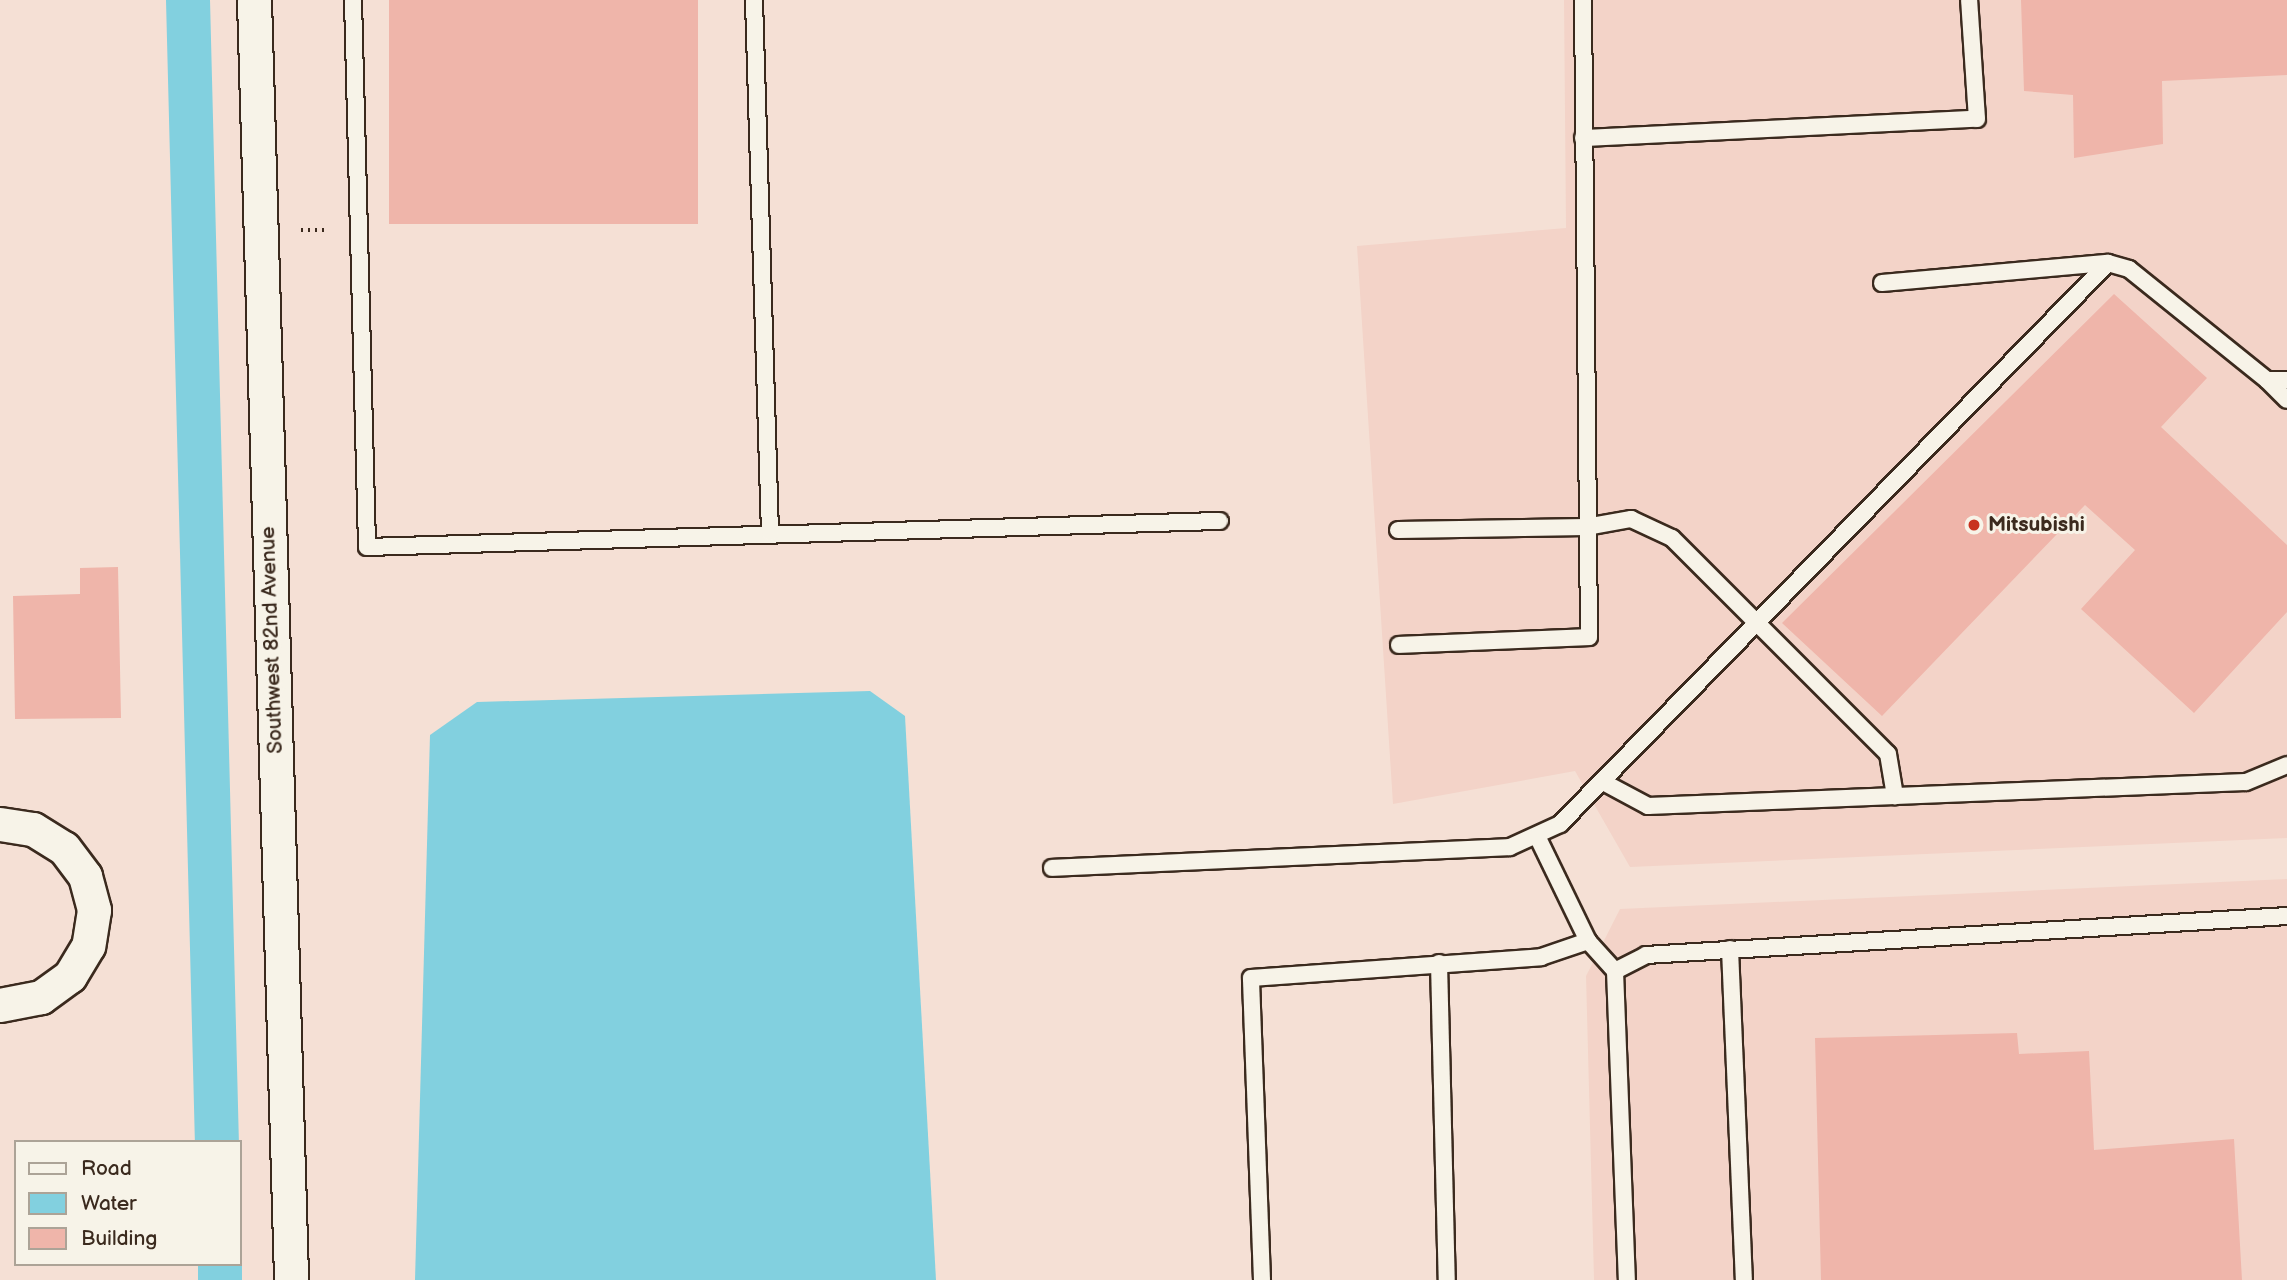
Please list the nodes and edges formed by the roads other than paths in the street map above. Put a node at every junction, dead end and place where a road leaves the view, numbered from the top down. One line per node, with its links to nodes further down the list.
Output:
1 (254, 0): 30 (street, Southwest 82nd Avenue)
2 (353, 0): 15 (lane)
3 (754, 0): 15 (lane)
4 (1583, 0): 6 (lane)
5 (1969, 0): 6 (lane)
6 (1583, 138): 13 (lane)
7 (2108, 263): 8 (lane); 9 (lane); 16 (lane)
8 (1882, 283)
9 (2267, 380): 10 (lane); 11 (lane)
10 (2287, 380)
11 (2287, 400)
12 (1220, 521): 15 (lane)
13 (1586, 527): 14 (lane); 16 (lane); 17 (lane)
14 (1398, 530)
15 (770, 533)
16 (1762, 621): 19 (lane); 20 (lane)
17 (1399, 645)
18 (2287, 765): 20 (lane)
19 (1605, 783): 20 (lane); 22 (lane)
20 (1895, 796)
21 (0, 824): 29 (street)
22 (1537, 835): 23 (lane); 25 (lane)
23 (1052, 868)
24 (2287, 916): 26 (lane)
25 (1588, 941): 27 (lane); 28 (lane)
26 (1730, 949): 28 (lane); 34 (lane)
27 (1439, 963): 31 (lane); 32 (lane)
28 (1615, 971): 33 (lane)
29 (0, 1005)
30 (291, 1280)
31 (1262, 1280)
32 (1447, 1280)
33 (1627, 1280)
34 (1744, 1280)

